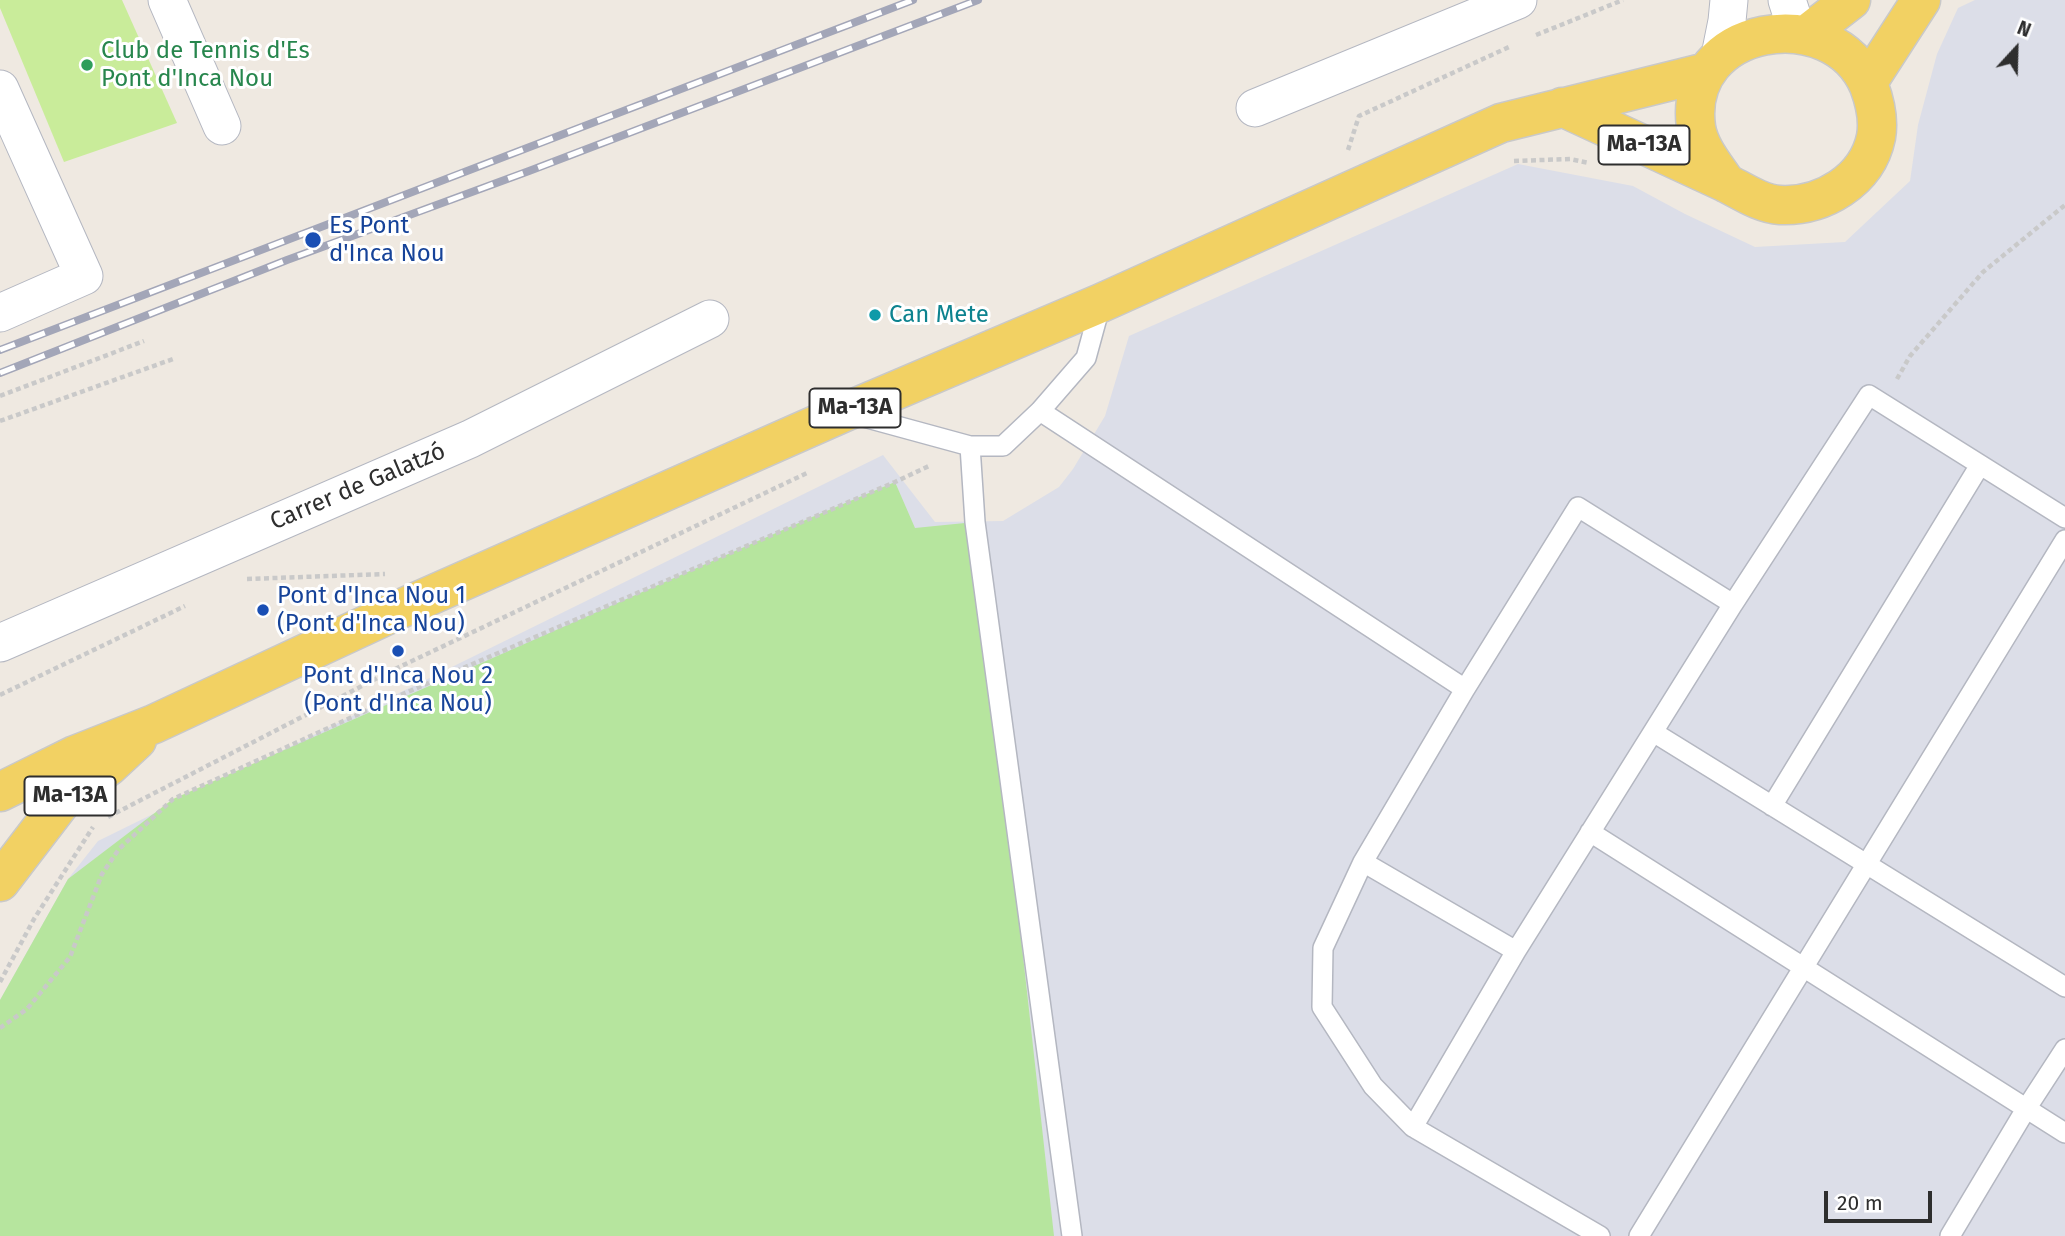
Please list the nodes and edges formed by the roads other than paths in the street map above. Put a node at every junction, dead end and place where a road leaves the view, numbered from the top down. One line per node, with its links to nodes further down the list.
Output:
1 (167, 0): 12 (street)
2 (1518, 0): 11 (street)
3 (1729, 0): 7 (street)
4 (1851, 0): 6 (main road)
5 (1921, 0): 8 (main road)
6 (1798, 20): 7 (main road); 8 (main road)
7 (1713, 64): 10 (main road, Ma-13A); 13 (main road)
8 (1868, 82): 13 (main road)
9 (0, 89): 15 (street)
10 (1562, 107): 13 (main road, Ma-13A); 14 (main road, Ma-13A)
11 (1255, 108)
12 (222, 125)
13 (1726, 183)
14 (1101, 303): 17 (lane); 18 (main road, Ma-13A)
15 (0, 313)
16 (710, 319): 24 (street, Carrer de Galatzó)
17 (1041, 411): 19 (lane); 25 (lane)
18 (845, 412): 19 (lane); 26 (main road, Ma-13A)
19 (970, 446): 41 (lane)
20 (1980, 465): 21 (lane); 23 (lane); 29 (lane)
21 (2065, 518)
22 (2065, 540): 32 (lane)
23 (1733, 604): 25 (lane); 27 (lane)
24 (0, 643)
25 (1465, 689): 31 (lane)
26 (154, 724): 28 (main road, Ma-13A); 33 (main road, Ma-13A)
27 (1653, 732): 29 (lane); 30 (lane)
28 (0, 792)
29 (1772, 806): 32 (lane)
30 (1590, 832): 34 (lane); 35 (lane)
31 (1363, 862): 34 (lane); 39 (lane)
32 (1866, 864): 35 (lane); 36 (lane)
33 (0, 882)
34 (1516, 951): 39 (lane)
35 (1803, 968): 38 (lane); 43 (lane)
36 (2065, 987)
37 (2065, 1049): 38 (lane)
38 (2026, 1109): 40 (lane); 44 (lane)
39 (1413, 1127): 42 (lane)
40 (2065, 1133)
41 (1072, 1236)
42 (1600, 1236)
43 (1639, 1236)
44 (1950, 1236)

